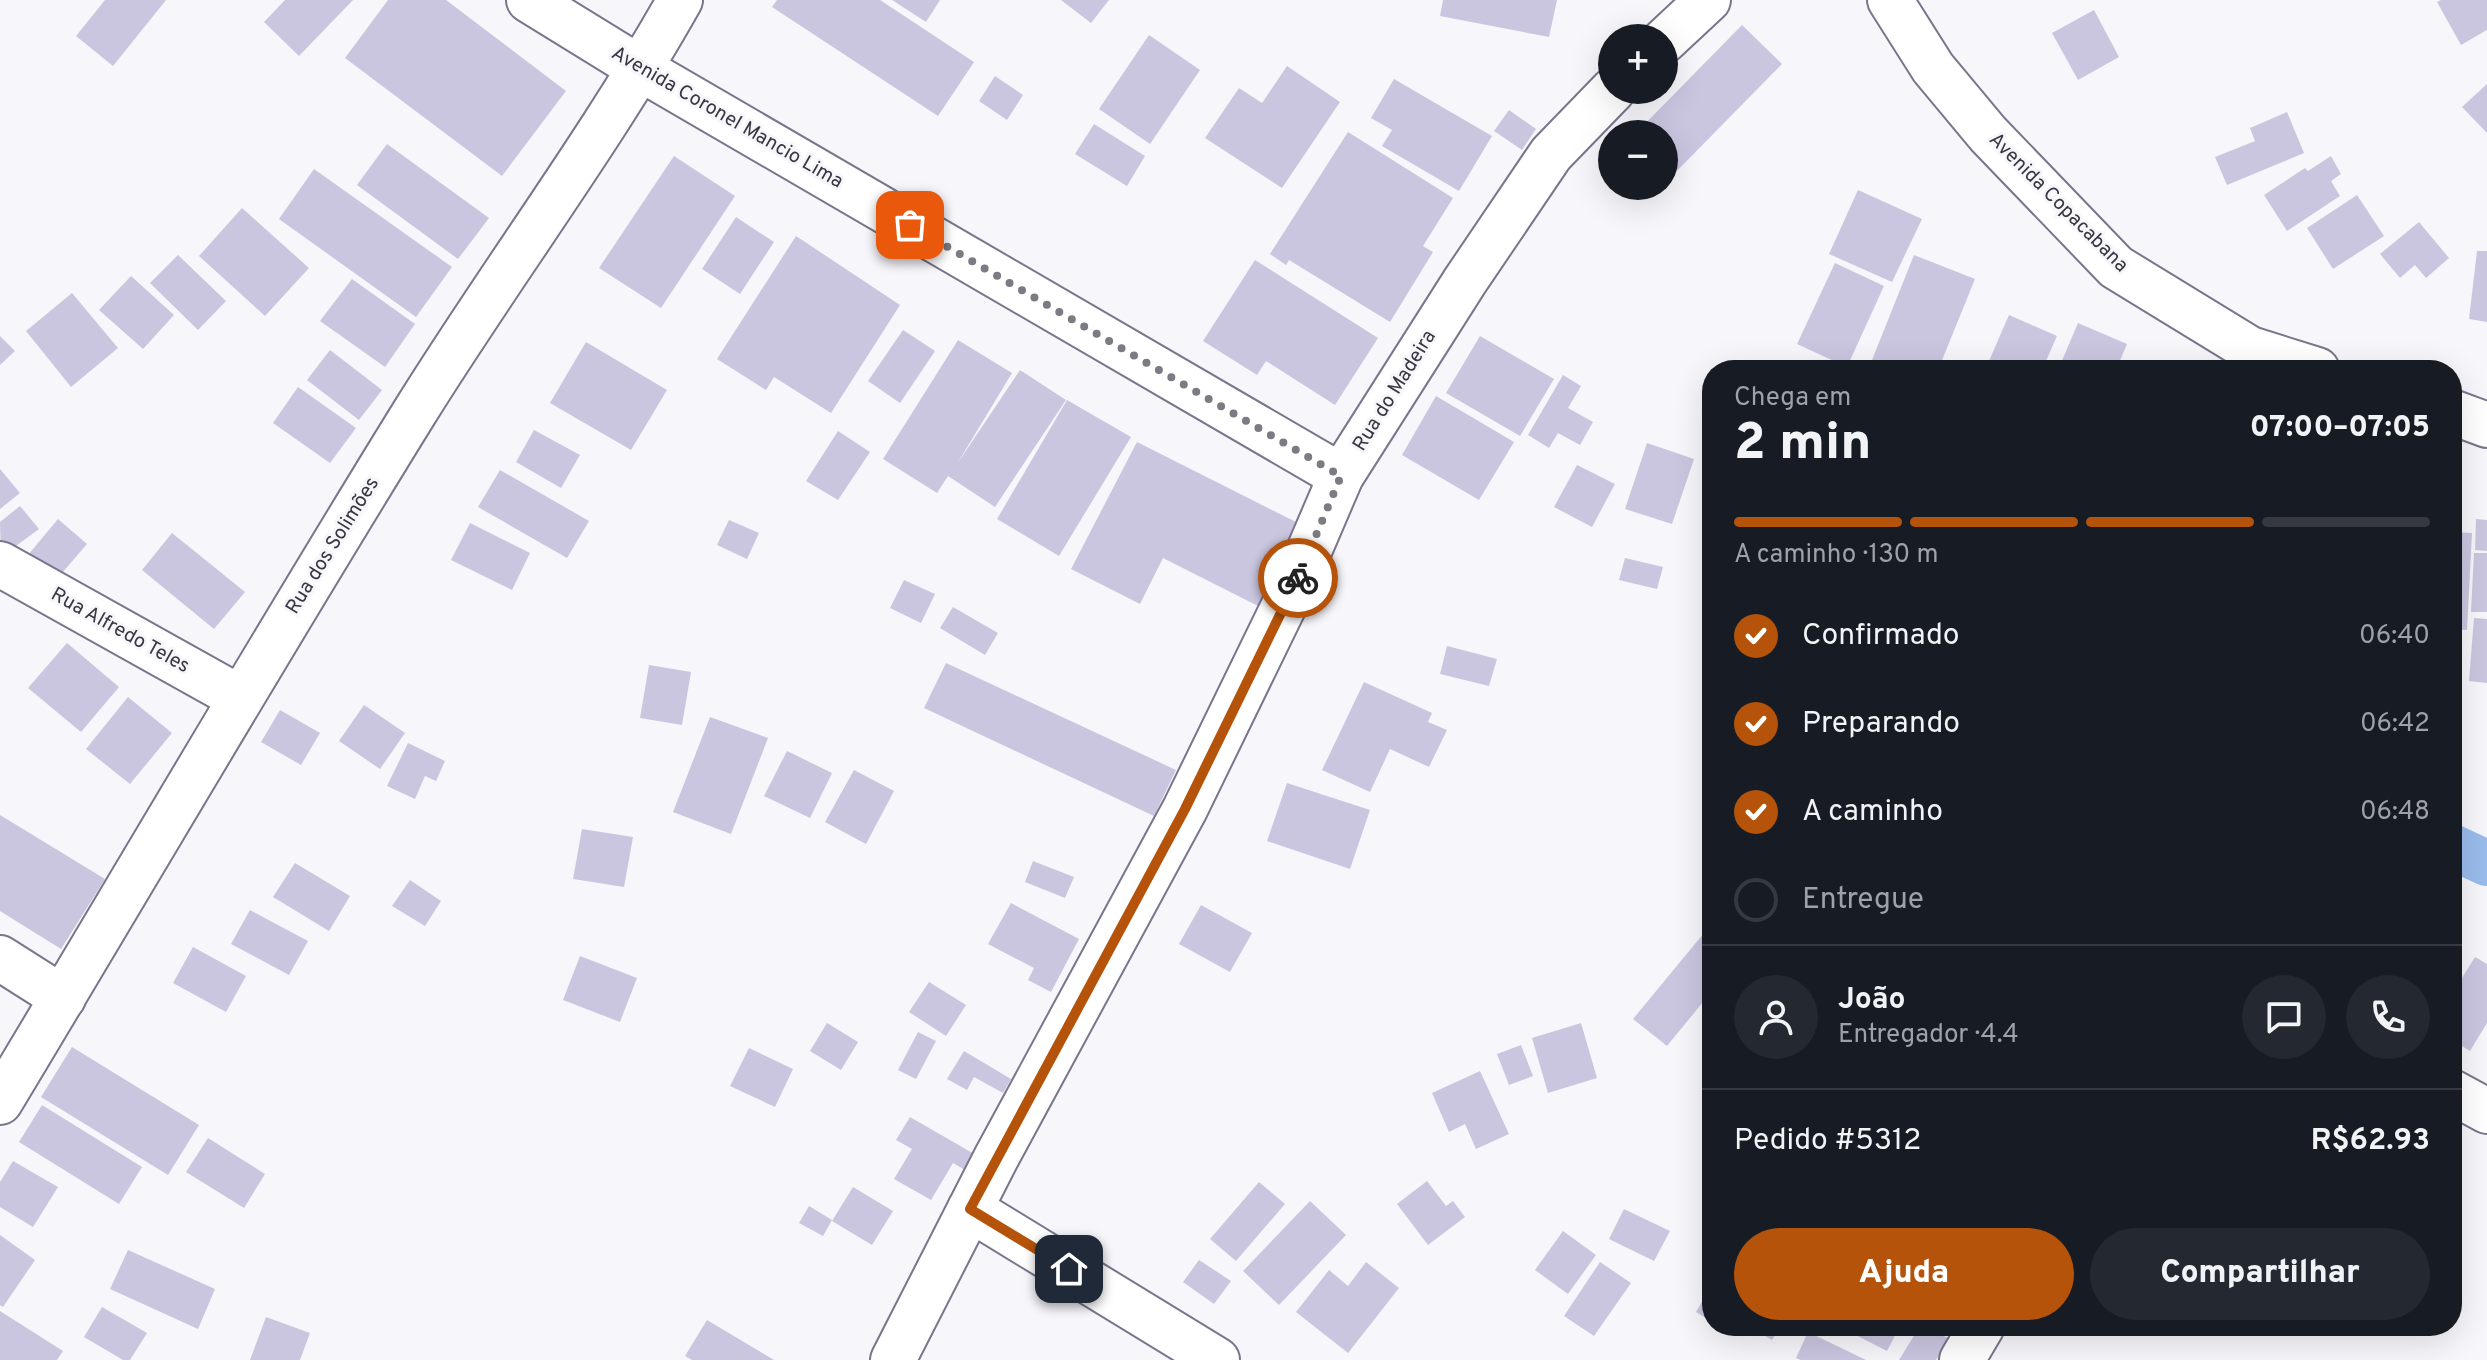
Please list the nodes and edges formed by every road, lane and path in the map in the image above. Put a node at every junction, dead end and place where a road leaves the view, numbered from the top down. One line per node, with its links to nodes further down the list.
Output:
1 (529, 0): 6 (street, Avenida Coronel Mancio Lima)
2 (680, 0): 6 (street, Rua dos Solimões)
3 (1708, 0): 5 (street)
4 (1890, 0): 8 (street, Avenida Copacabana)
5 (1678, 28)
6 (641, 69): 11 (street, Avenida Coronel Mancio Lima); 13 (street, Rua dos Solimões)
7 (1599, 104): 11 (street, Rua do Madeira)
8 (2285, 360)
9 (2462, 416): 10 (street)
10 (2487, 425)
11 (1341, 476): 19 (street, Rua do Madeira)
12 (0, 564): 13 (street, Rua Alfredo Teles)
13 (240, 698): 15 (street, Rua dos Solimões)
14 (0, 958): 15 (street)
15 (63, 998): 17 (street, Rua dos Solimões)
16 (2462, 1097): 18 (street)
17 (0, 1102)
18 (2487, 1111)
19 (970, 1209): 21 (street, Rua do Madeira); 22 (street)
20 (1976, 1336): 23 (street)
21 (893, 1360)
22 (1217, 1360)
23 (1962, 1360)

